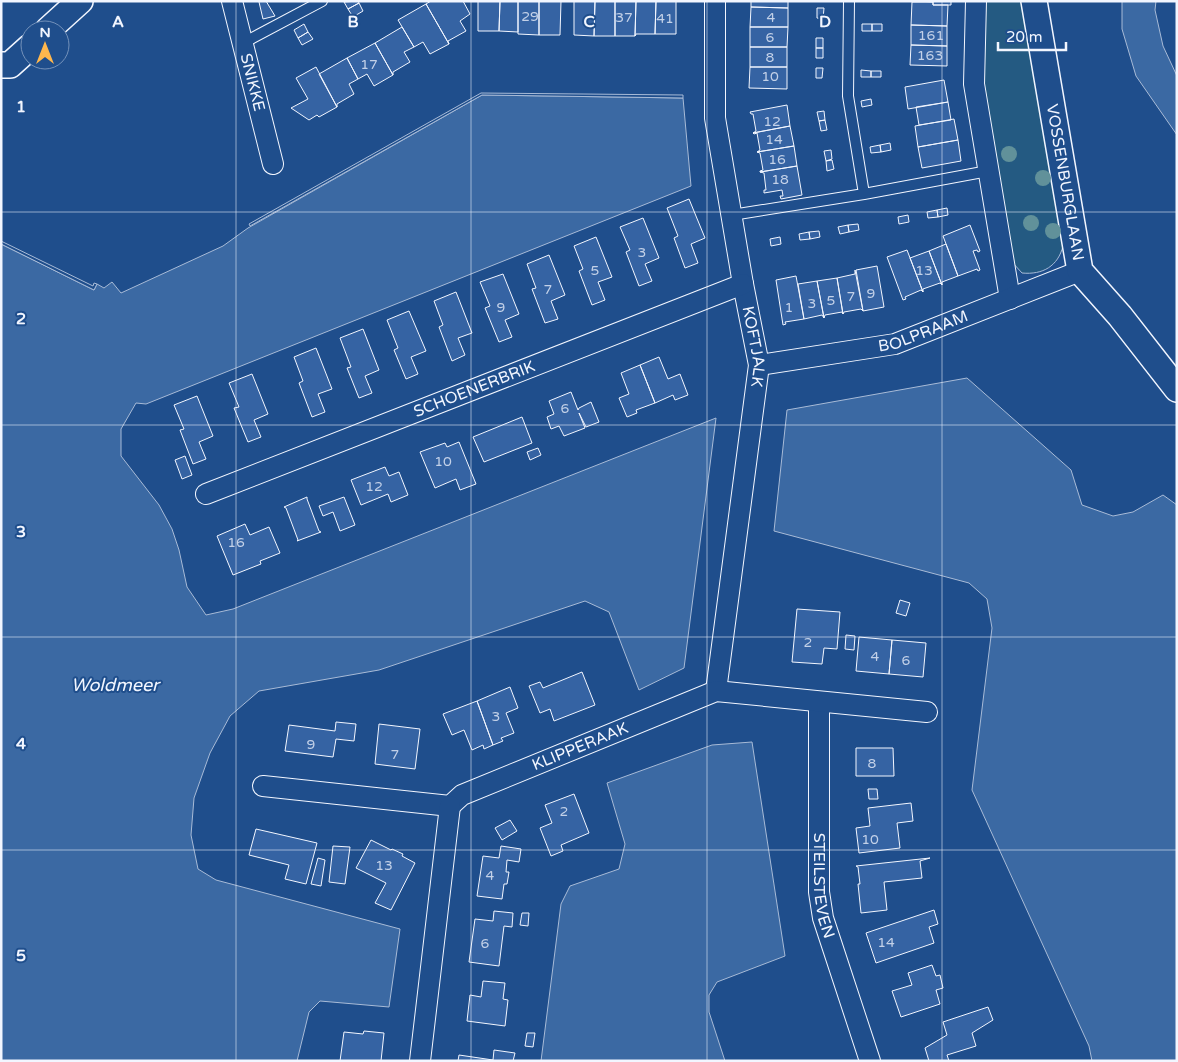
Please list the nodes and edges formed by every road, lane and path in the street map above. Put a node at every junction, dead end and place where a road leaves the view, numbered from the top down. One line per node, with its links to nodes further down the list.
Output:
1 (80, 1): 8 (street)
2 (232, 1): 9 (street, SNIKKE)
3 (322, 1): 9 (lane)
4 (716, 1): 15 (street, KOFTJALK)
5 (849, 1): 14 (lane)
6 (976, 1): 13 (street)
7 (1034, 1): 16 (street, VOSSENBURGLAAN)
8 (59, 20)
9 (243, 44): 12 (street, SNIKKE)
10 (20, 56): 11 (street)
11 (1, 65)
12 (273, 164)
13 (988, 171): 14 (lane); 18 (street)
14 (864, 194): 15 (lane)
15 (732, 215): 17 (street, KOFTJALK)
16 (1080, 271): 18 (street, BOLPRAAM); 20 (street, VOSSENBURGLAAN)
17 (743, 284): 19 (street, KOFTJALK); 21 (street, SCHOENERBRIK)
18 (1010, 299): 19 (street, BOLPRAAM)
19 (759, 365): 22 (street, KOFTJALK)
20 (1177, 389)
21 (206, 494)
22 (716, 691): 23 (street); 26 (street, KLIPPERAAK)
23 (819, 702): 24 (street); 28 (street, STEILSTEVEN)
24 (927, 712)
25 (262, 786): 26 (street)
26 (450, 806): 27 (street)
27 (420, 1061)
28 (870, 1061)

